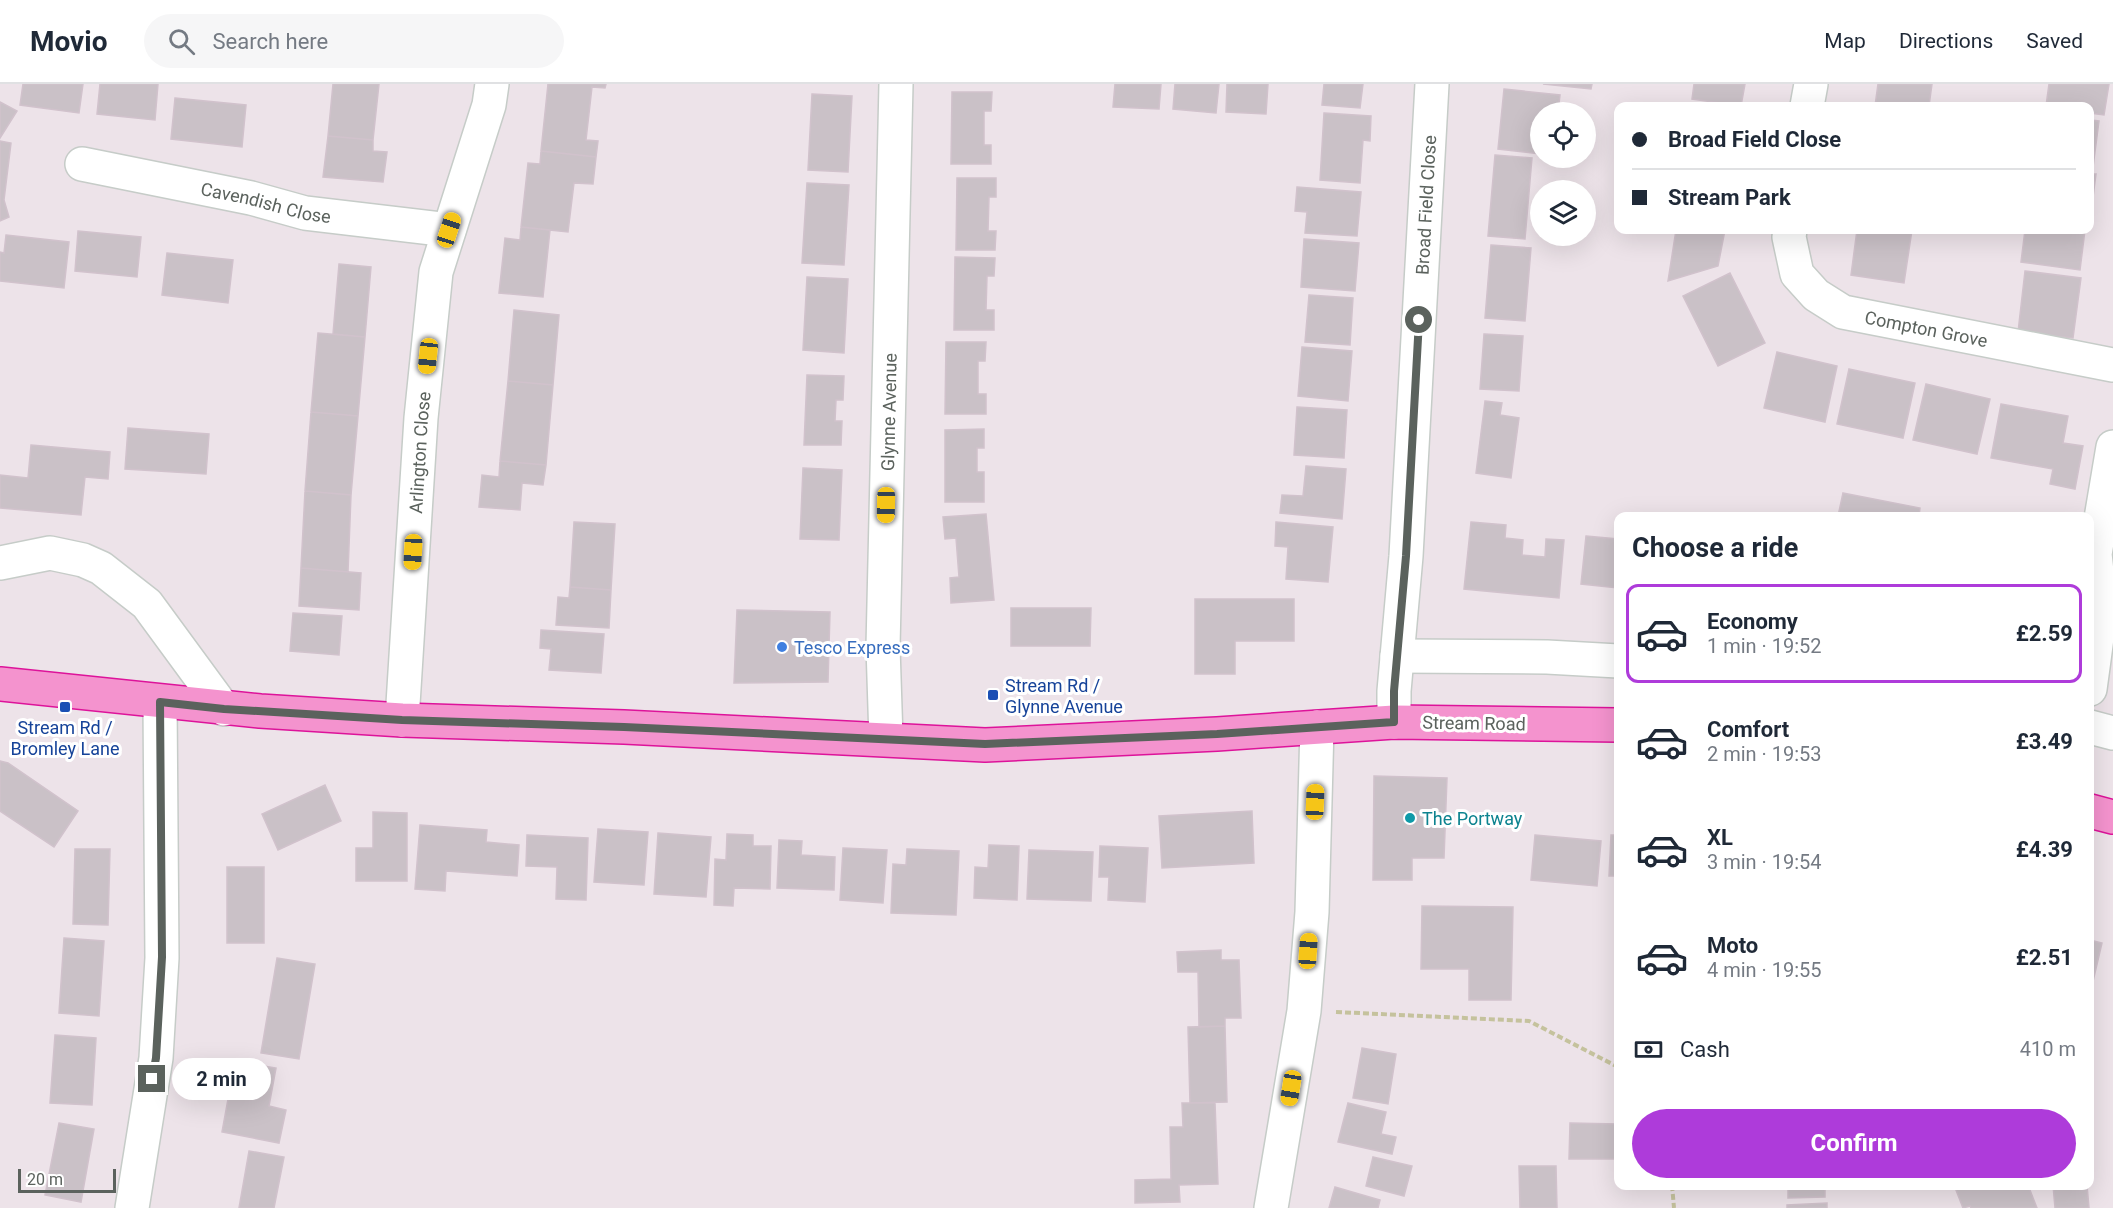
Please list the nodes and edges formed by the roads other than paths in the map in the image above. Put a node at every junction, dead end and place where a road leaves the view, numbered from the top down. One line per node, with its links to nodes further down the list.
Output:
1 (492, 84): 7 (street, Arlington Close)
2 (896, 84): 26 (street, Glynne Avenue)
3 (1432, 84): 14 (street, Broad Field Close)
4 (1811, 84): 5 (street)
5 (1808, 102)
6 (82, 164): 7 (street, Cavendish Close)
7 (449, 230): 20 (street, Arlington Close)
8 (1789, 234): 9 (street, Compton Grove)
9 (2113, 365)
10 (2113, 447): 11 (street)
11 (2094, 549)
12 (0, 563): 19 (street)
13 (2094, 571): 15 (street)
14 (1397, 656): 16 (street); 21 (street, Broad Field Close)
15 (2094, 660)
16 (1614, 661)
17 (0, 684): 18 (highway, Stream Road)
18 (160, 702): 19 (highway, Stream Road); 29 (street)
19 (224, 709): 20 (highway, Stream Road)
20 (402, 720): 26 (highway, Stream Road)
21 (1394, 722): 22 (highway, Stream Road); 23 (highway, Stream Road)
22 (1614, 725)
23 (1317, 727): 26 (highway, Stream Road); 30 (street)
24 (2094, 727): 25 (street)
25 (2113, 733)
26 (886, 739)
27 (2094, 812): 28 (highway)
28 (2113, 817)
29 (132, 1208)
30 (1271, 1208)

